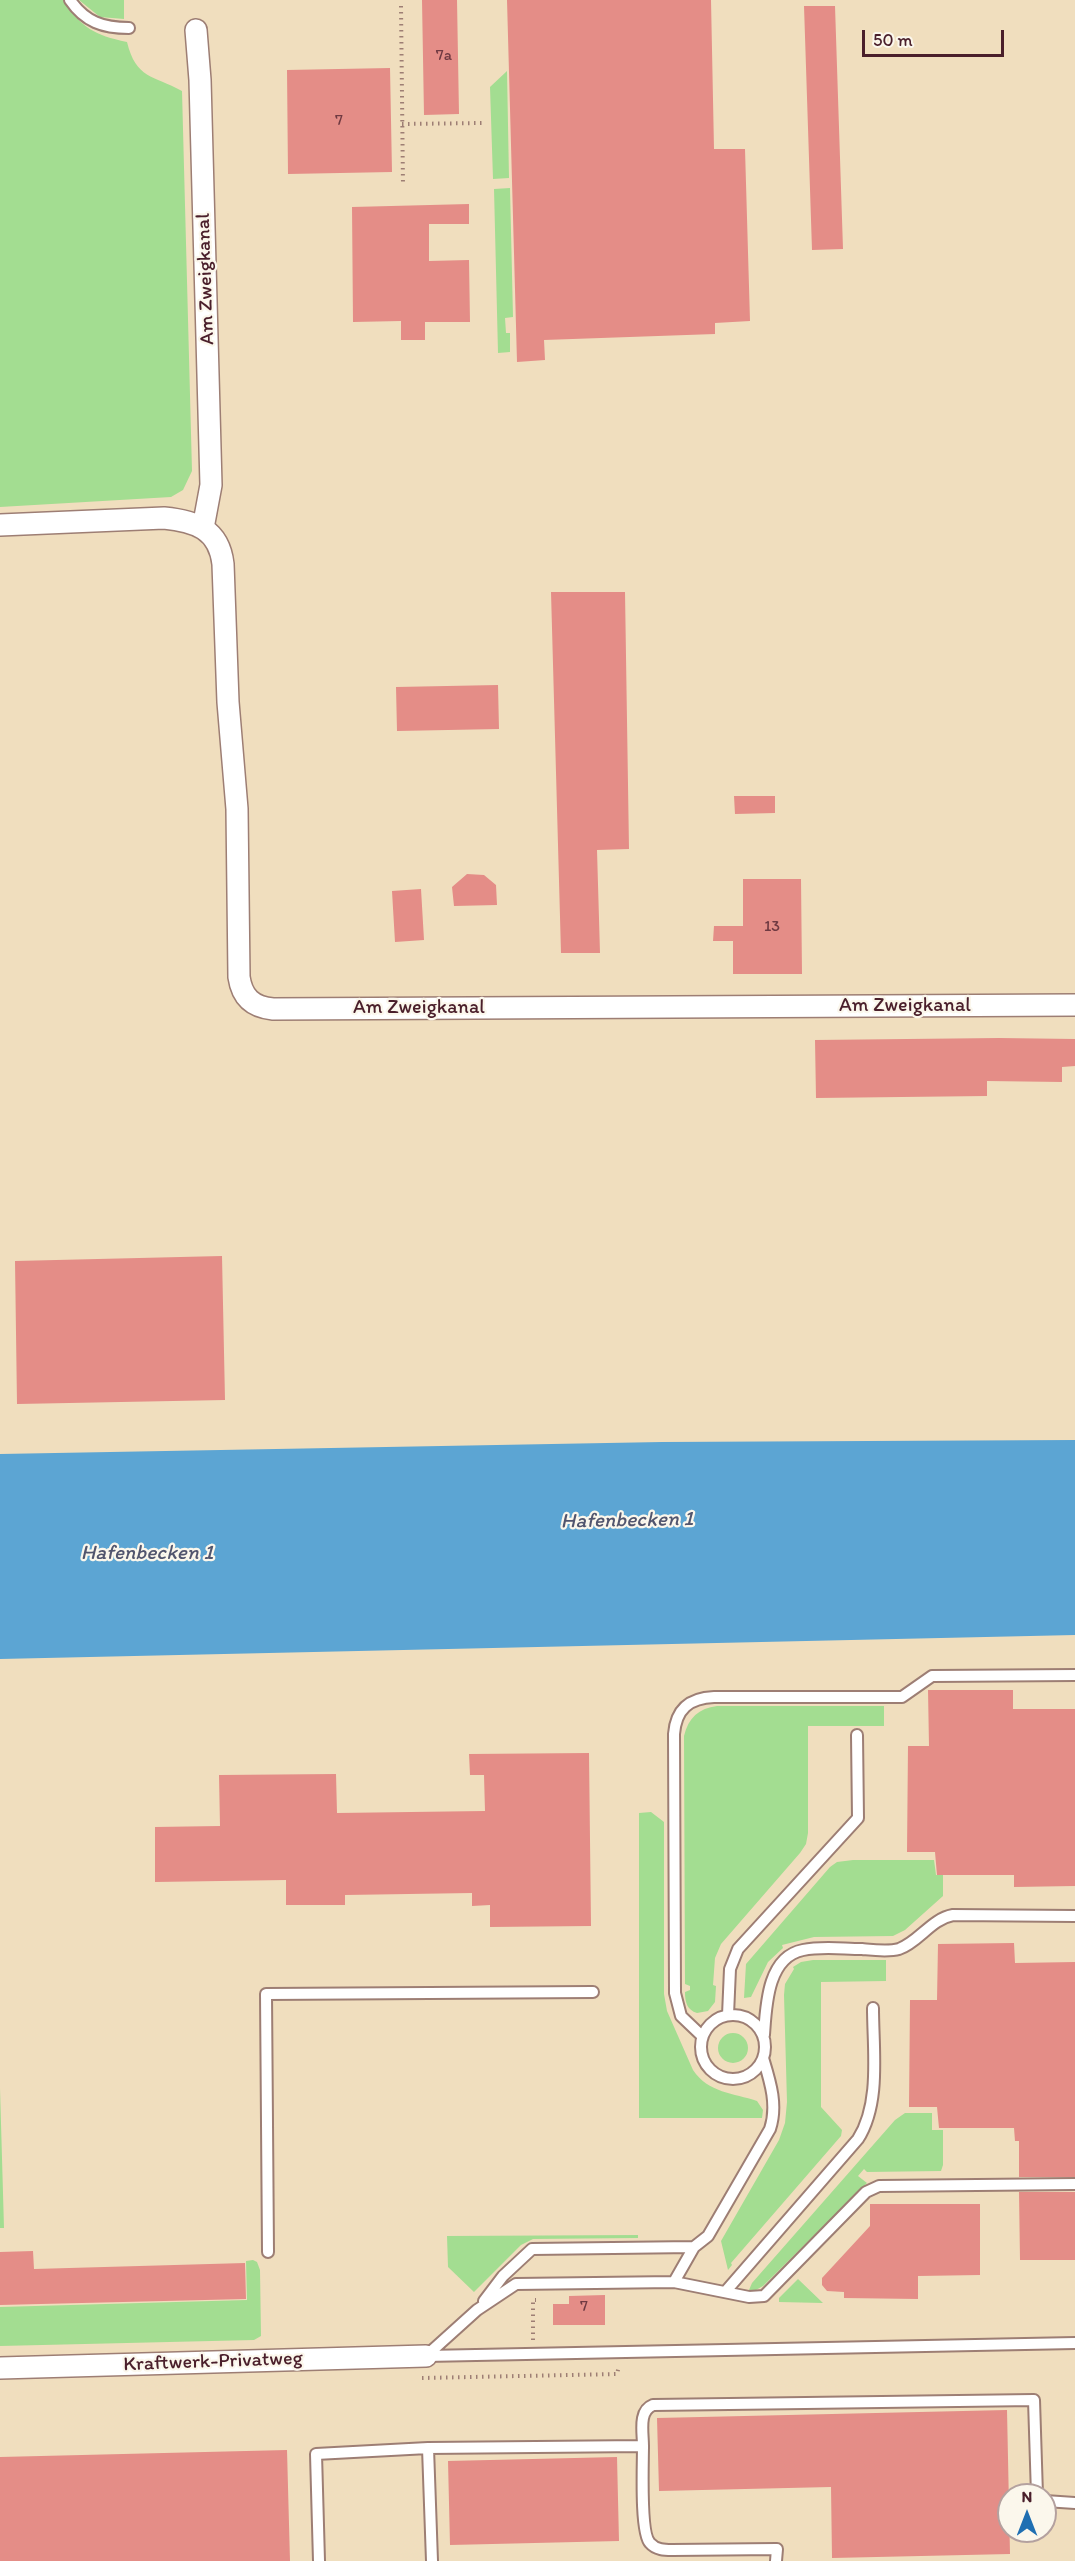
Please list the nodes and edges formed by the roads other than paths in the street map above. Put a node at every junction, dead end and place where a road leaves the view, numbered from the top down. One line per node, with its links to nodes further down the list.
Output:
1 (70, 0): 2 (lane)
2 (129, 28)
3 (196, 30): 5 (street, Am Zweigkanal)
4 (0, 525): 5 (street)
5 (203, 528): 6 (street, Am Zweigkanal)
6 (1075, 1005)
7 (1075, 1675): 13 (lane)
8 (857, 1735): 12 (lane)
9 (1075, 1916): 14 (lane)
10 (593, 1992): 18 (lane)
11 (873, 2008): 20 (lane)
12 (728, 2015): 13 (lane); 14 (lane)
13 (702, 2036): 15 (lane)
14 (764, 2036): 15 (lane)
15 (763, 2058): 17 (lane)
16 (1075, 2184): 20 (lane)
17 (694, 2247): 19 (lane); 21 (lane)
18 (268, 2252)
19 (674, 2282): 20 (lane); 21 (lane)
20 (726, 2291)
21 (477, 2310): 23 (lane)
22 (1075, 2343): 23 (lane)
23 (426, 2356): 24 (street, Kraftwerk-Privatweg)
24 (0, 2368)
25 (642, 2446): 26 (lane); 27 (lane); 32 (lane)
26 (428, 2448): 30 (lane); 31 (lane)
27 (1037, 2483)
28 (1057, 2502): 29 (lane)
29 (1075, 2503)
30 (319, 2561)
31 (432, 2561)
32 (776, 2561)

